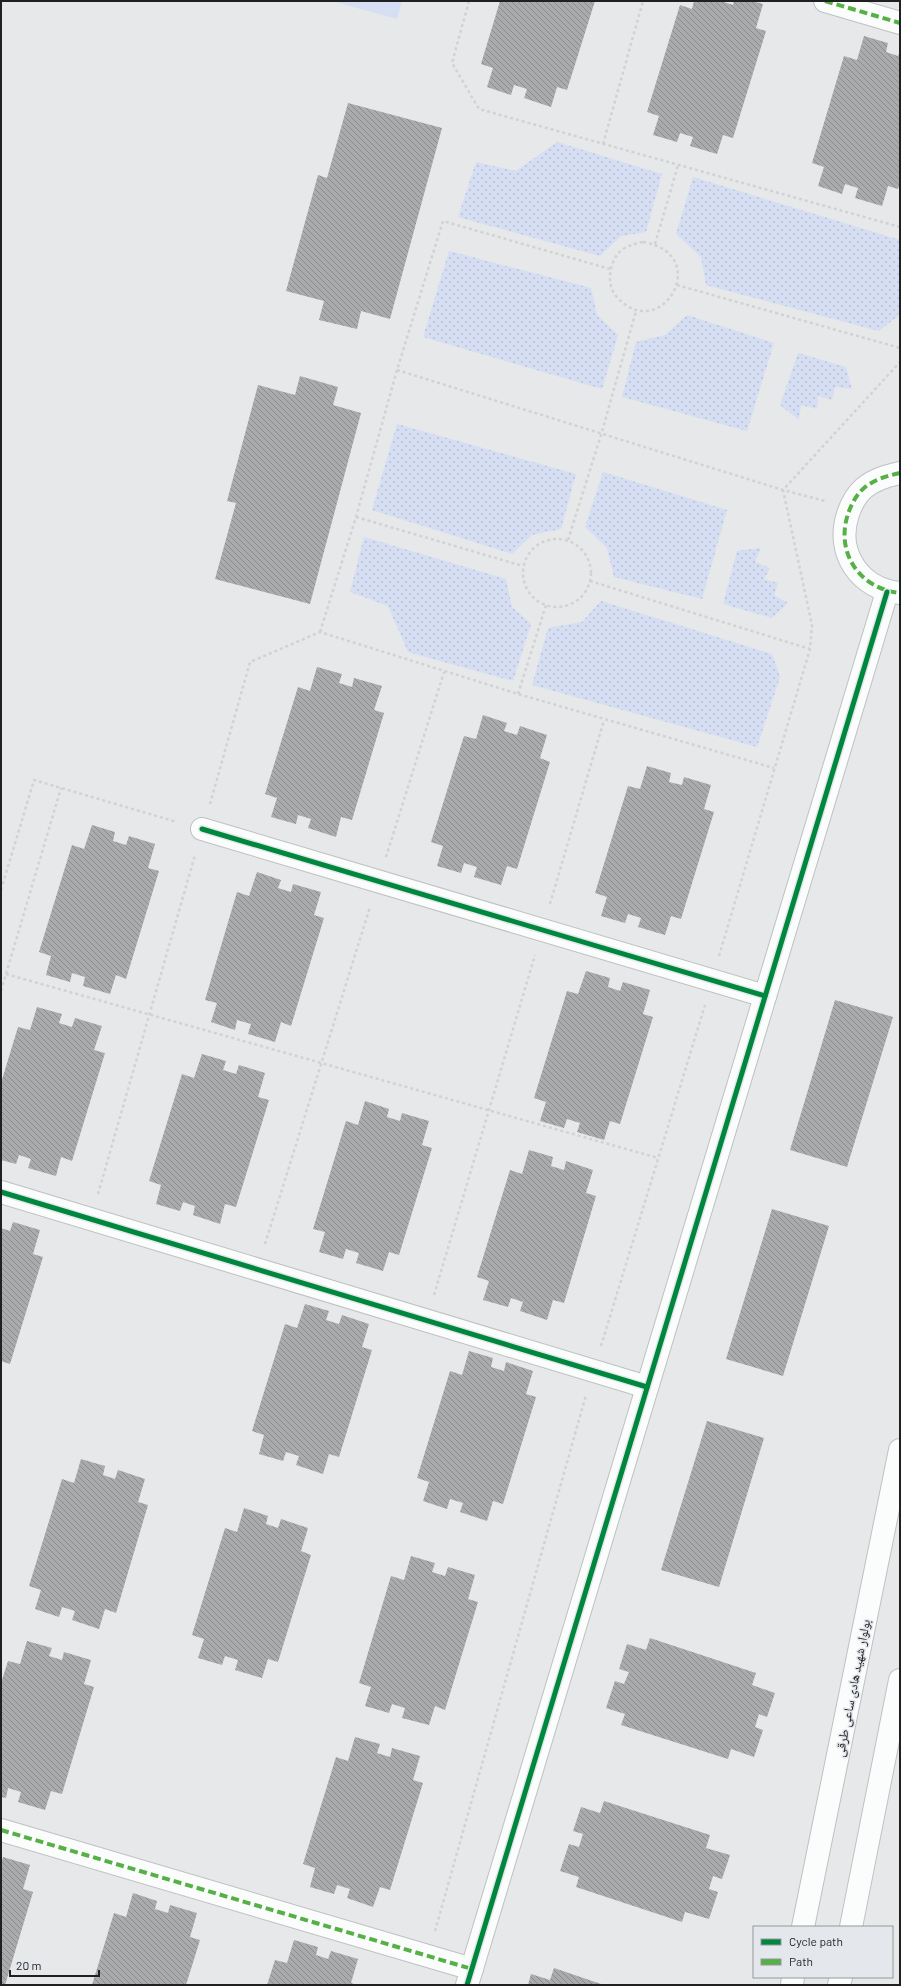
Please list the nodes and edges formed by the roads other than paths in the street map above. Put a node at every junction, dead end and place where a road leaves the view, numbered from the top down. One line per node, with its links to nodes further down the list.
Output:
1 (825, 1): 2 (street)
2 (900, 23)
3 (900, 473): 4 (street)
4 (893, 593): 6 (street)
5 (202, 829): 6 (street)
6 (765, 996): 8 (street)
7 (1, 1192): 8 (street)
8 (647, 1387): 14 (street)
9 (900, 1450): 12 (street, بولوار شهید هادی ساعی طرقی)
10 (900, 1680): 13 (street)
11 (1, 1830): 14 (street)
12 (803, 1926)
13 (851, 1926)
14 (469, 1977)

